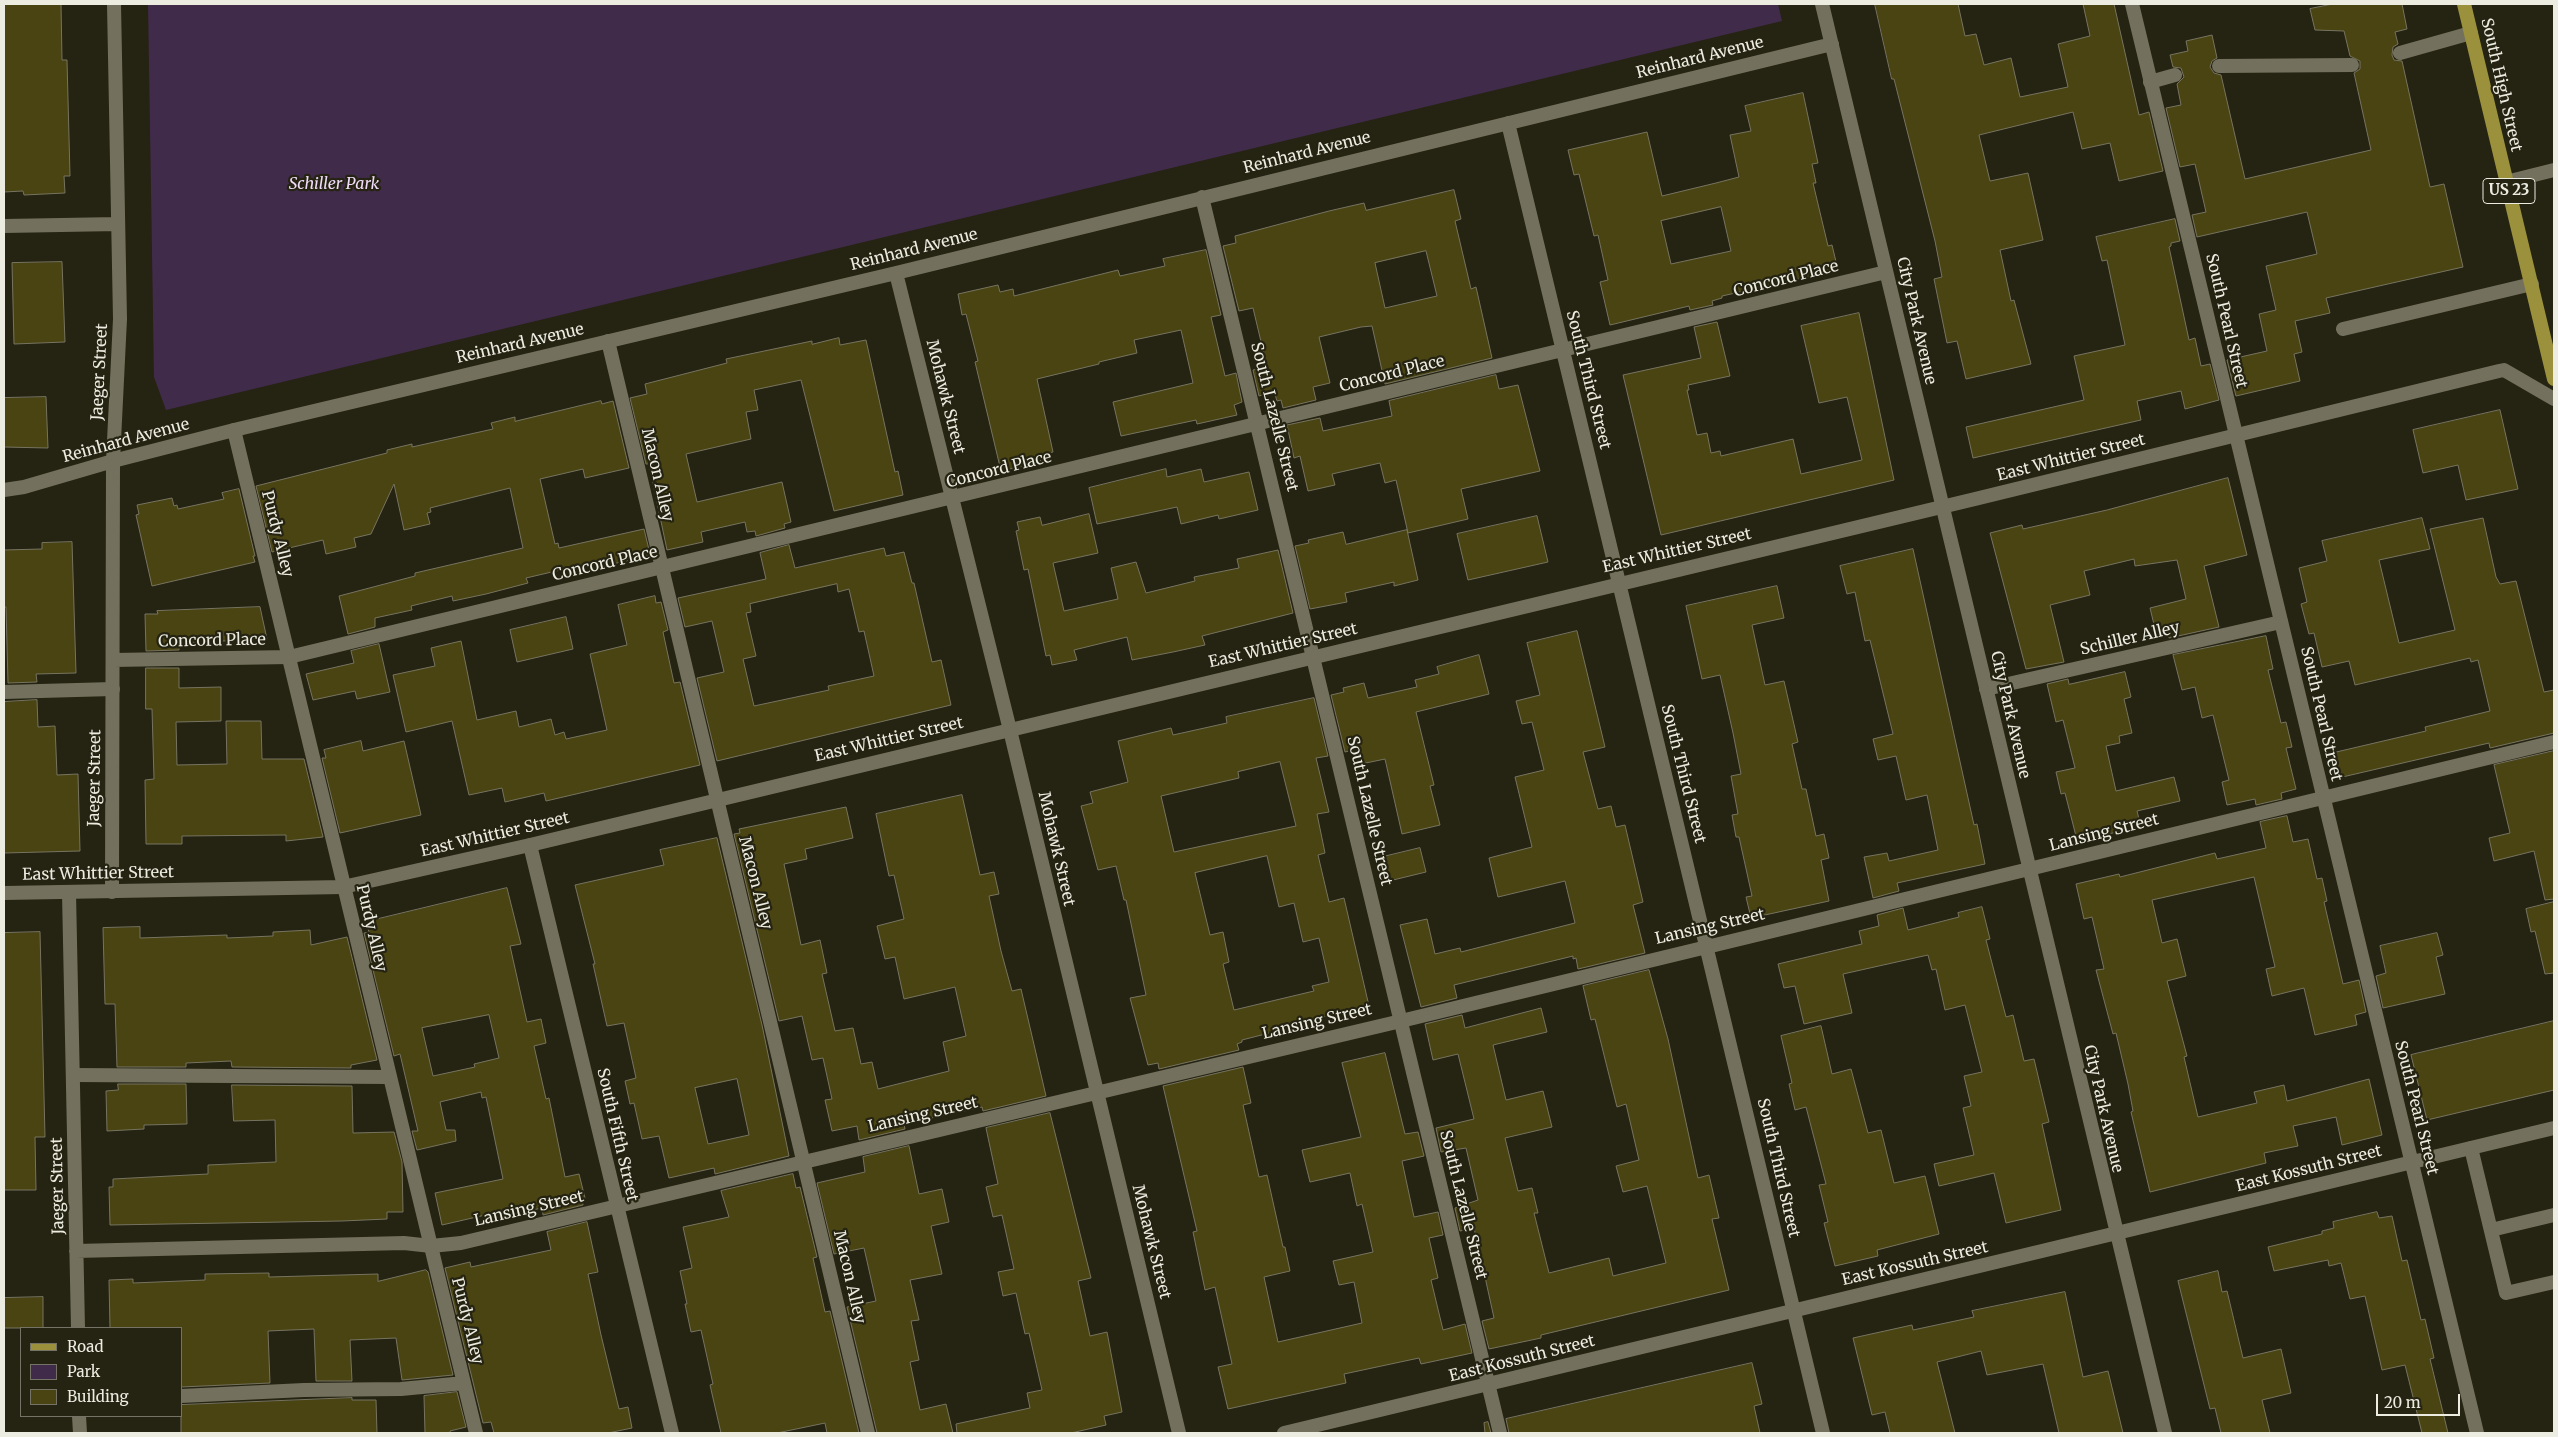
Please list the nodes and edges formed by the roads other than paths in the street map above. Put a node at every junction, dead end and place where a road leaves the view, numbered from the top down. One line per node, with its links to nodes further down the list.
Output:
1 (114, 4): 16 (street, Jaeger Street)
2 (1822, 4): 6 (street, City Park Avenue)
3 (2132, 4): 11 (street, South Pearl Street)
4 (2464, 4): 5 (main road, South High Street / US 23)
5 (2471, 33): 7 (street); 14 (main road, South High Street / US 23)
6 (1832, 44): 12 (street, Reinhard Avenue); 18 (street, City Park Avenue)
7 (2400, 53)
8 (2352, 65): 9 (street)
9 (2219, 66)
10 (2175, 75): 11 (street)
11 (2150, 82): 28 (street, South Pearl Street)
12 (1508, 123): 15 (street, Reinhard Avenue); 23 (street, South Third Street)
13 (2554, 170): 14 (street)
14 (2506, 182): 20 (main road, South High Street / US 23)
15 (1202, 197): 19 (street, Reinhard Avenue); 26 (street, South Lazelle Street)
16 (118, 224): 17 (street); 29 (street, Jaeger Street)
17 (4, 226)
18 (1886, 272): 23 (street, Concord Place); 32 (street, City Park Avenue)
19 (896, 273): 22 (street, Reinhard Avenue); 31 (street, Mohawk Street)
20 (2532, 284): 21 (street); 24 (main road, South High Street / US 23)
21 (2343, 329)
22 (608, 342): 27 (street, Reinhard Avenue); 33 (street, Macon Alley)
23 (1563, 351): 26 (street, Concord Place); 34 (street, South Third Street)
24 (2554, 379)
25 (2554, 400): 28 (street, East Whittier Street)
26 (1258, 425): 31 (street, Concord Place); 37 (street, South Lazelle Street)
27 (234, 430): 29 (street, Reinhard Avenue); 36 (street, Purdy Alley)
28 (2236, 436): 32 (street, East Whittier Street); 35 (street, South Pearl Street)
29 (113, 460): 30 (street, Reinhard Avenue); 38 (street, Jaeger Street)
30 (4, 490)
31 (953, 499): 33 (street, Concord Place); 42 (street, Mohawk Street)
32 (1942, 506): 34 (street, East Whittier Street); 39 (street, City Park Avenue)
33 (660, 569): 36 (street, Concord Place); 45 (street, Macon Alley)
34 (1619, 583): 37 (street, East Whittier Street); 52 (street, South Third Street)
35 (2281, 622): 39 (street, Schiller Alley); 44 (street, South Pearl Street)
36 (289, 657): 38 (street, Concord Place); 48 (street, Purdy Alley)
37 (1314, 657): 42 (street, East Whittier Street); 53 (street, South Lazelle Street)
38 (113, 660): 40 (street, Jaeger Street)
39 (1986, 689): 47 (street, City Park Avenue)
40 (114, 690): 41 (street); 49 (street, Jaeger Street)
41 (4, 692)
42 (1010, 730): 45 (street, East Whittier Street); 56 (street, Mohawk Street)
43 (2554, 742): 44 (street, Lansing Street)
44 (2323, 798): 47 (street, Lansing Street); 60 (street, South Pearl Street)
45 (716, 800): 46 (street, East Whittier Street); 59 (street, Macon Alley)
46 (530, 845): 48 (street, East Whittier Street); 61 (street, South Fifth Street)
47 (2028, 869): 52 (street, Lansing Street); 64 (street, City Park Avenue)
48 (343, 887): 49 (street, East Whittier Street); 55 (street, Purdy Alley)
49 (112, 892): 51 (street, East Whittier Street)
50 (4, 893): 51 (street, East Whittier Street)
51 (69, 893): 54 (street, Jaeger Street)
52 (1707, 946): 53 (street, Lansing Street); 68 (street, South Third Street)
53 (1401, 1021): 56 (street, Lansing Street); 71 (street, South Lazelle Street)
54 (73, 1075): 55 (street); 66 (street, Jaeger Street)
55 (389, 1077): 65 (street, Purdy Alley)
56 (1096, 1093): 59 (street, Lansing Street); 78 (street, Mohawk Street)
57 (2554, 1128): 58 (street, East Kossuth Street)
58 (2471, 1148): 60 (street, East Kossuth Street); 63 (street)
59 (804, 1160): 61 (street, Lansing Street); 77 (street, Macon Alley)
60 (2411, 1162): 64 (street, East Kossuth Street); 83 (street, South Pearl Street)
61 (616, 1206): 65 (street, Lansing Street); 76 (street, South Fifth Street)
62 (2554, 1215): 63 (street)
63 (2491, 1230): 67 (street)
64 (2116, 1234): 68 (street, East Kossuth Street); 82 (street, City Park Avenue)
65 (431, 1246): 66 (street, Lansing Street); 70 (street, Purdy Alley)
66 (76, 1251): 69 (street, Jaeger Street)
67 (2554, 1282)
68 (1794, 1311): 71 (street, East Kossuth Street); 81 (street, South Third Street)
69 (78, 1327)
70 (464, 1383): 72 (street); 75 (street, Purdy Alley)
71 (1488, 1385): 79 (street, East Kossuth Street); 80 (street, South Lazelle Street)
72 (182, 1396)
73 (80, 1417): 74 (street)
74 (80, 1433)
75 (476, 1433)
76 (672, 1433)
77 (868, 1433)
78 (1179, 1433)
79 (1284, 1433)
80 (1500, 1433)
81 (1823, 1433)
82 (2165, 1433)
83 (2477, 1433)

